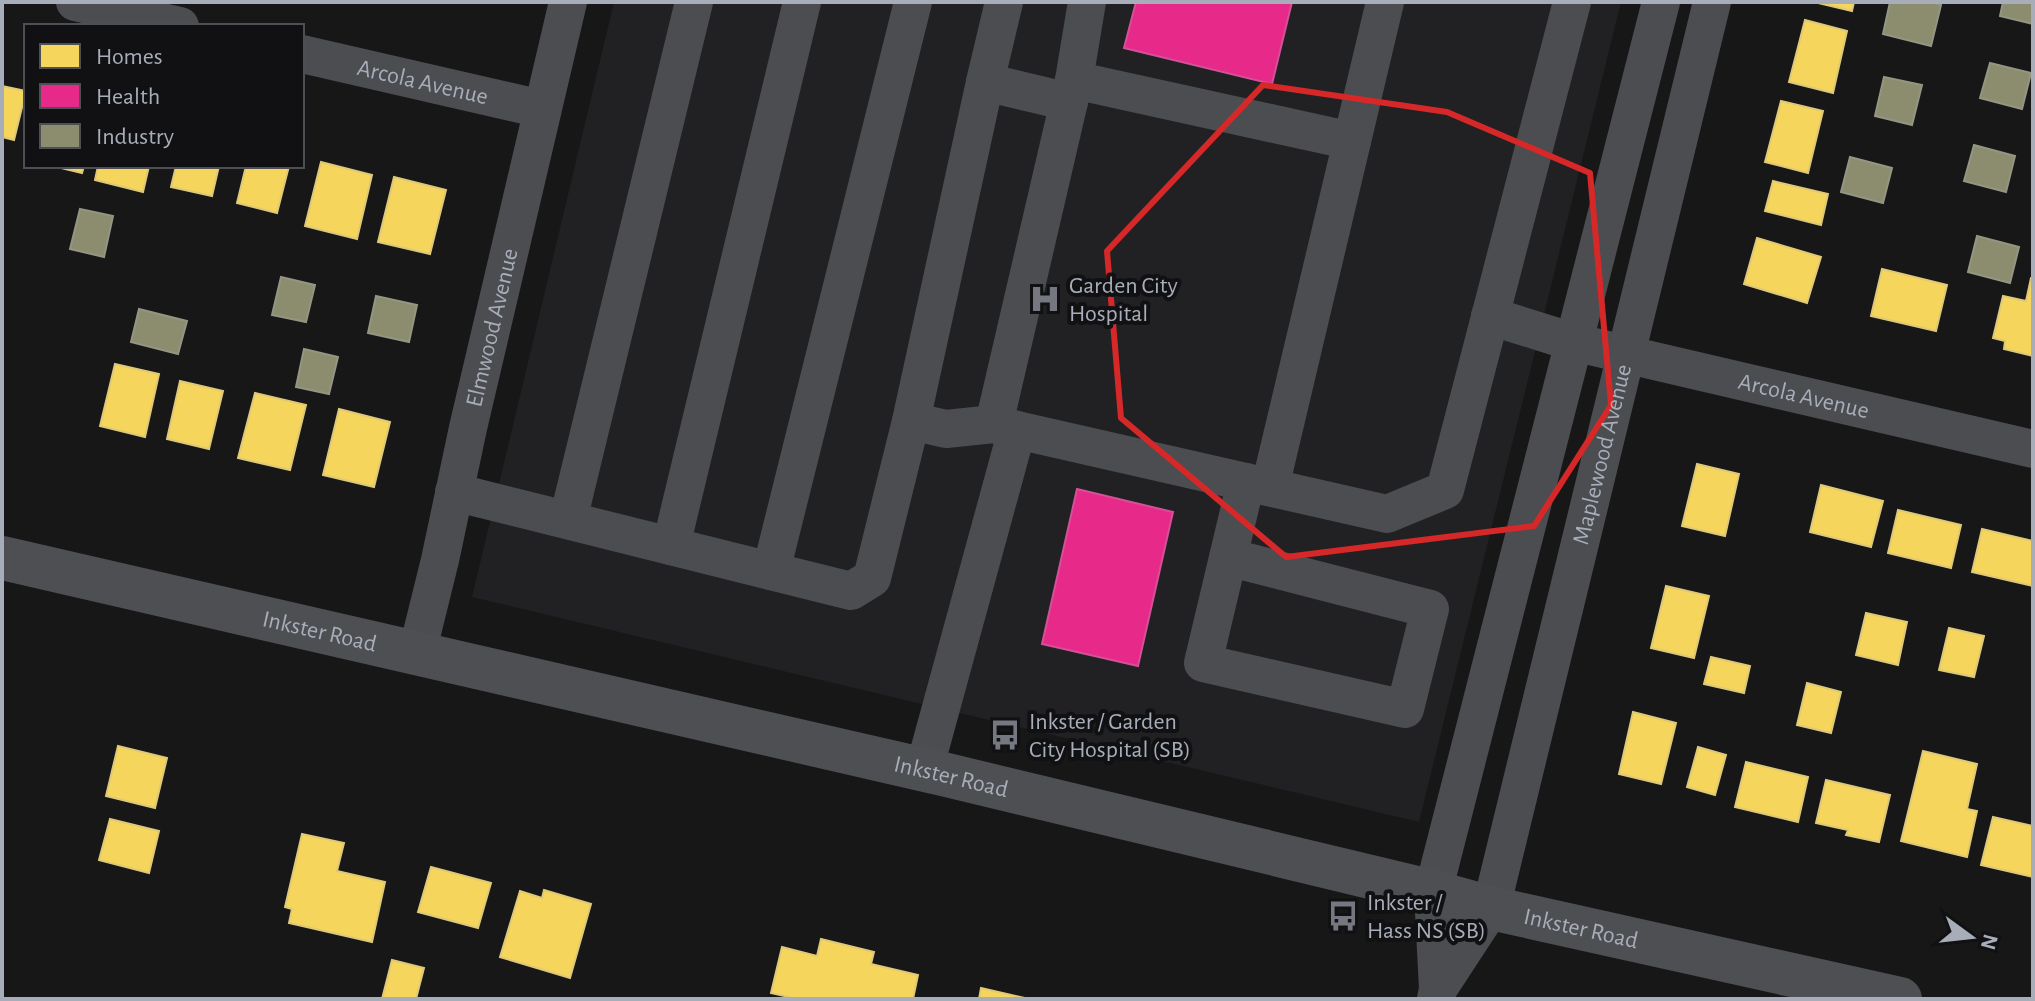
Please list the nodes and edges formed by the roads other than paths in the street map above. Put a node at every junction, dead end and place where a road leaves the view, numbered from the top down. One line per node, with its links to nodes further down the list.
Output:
1 (75, 2): 12 (street)
2 (568, 2): 16 (street, Elmwood Avenue)
3 (694, 2): 26 (street)
4 (802, 2): 27 (street)
5 (913, 2): 30 (street)
6 (1004, 2): 14 (street)
7 (1087, 2): 15 (street)
8 (1385, 2): 17 (street)
9 (1572, 2): 18 (street)
10 (1661, 2): 19 (street)
11 (1712, 2): 20 (street, Maplewood Avenue)
12 (171, 24)
13 (304, 54): 16 (street, Arcola Avenue)
14 (985, 82): 15 (street); 21 (street)
15 (1072, 91): 17 (street); 22 (street)
16 (542, 109): 25 (street, Elmwood Avenue)
17 (1352, 141): 24 (street)
18 (1490, 316): 19 (street, Arcola Avenue); 24 (street)
19 (1573, 342): 20 (street, Arcola Avenue); 33 (street)
20 (1626, 354): 23 (street, Arcola Avenue); 34 (street, Maplewood Avenue)
21 (911, 421): 22 (street); 30 (street)
22 (1006, 427): 24 (street); 32 (street)
23 (2033, 449)
24 (1258, 485): 28 (street)
25 (454, 492): 26 (street); 31 (street, Elmwood Avenue)
26 (568, 520): 27 (street)
27 (671, 546): 30 (street)
28 (1228, 557): 28 (street)
29 (2, 558): 31 (main road, Inkster Road)
30 (771, 571)
31 (417, 653): 32 (main road, Inkster Road)
32 (924, 770): 33 (main road, Inkster Road)
33 (1433, 892): 34 (main road, Inkster Road); 35 (street)
34 (1491, 908): 35 (street, Maplewood Avenue); 36 (main road, Inkster Road)
35 (1437, 994)
36 (1874, 996)

